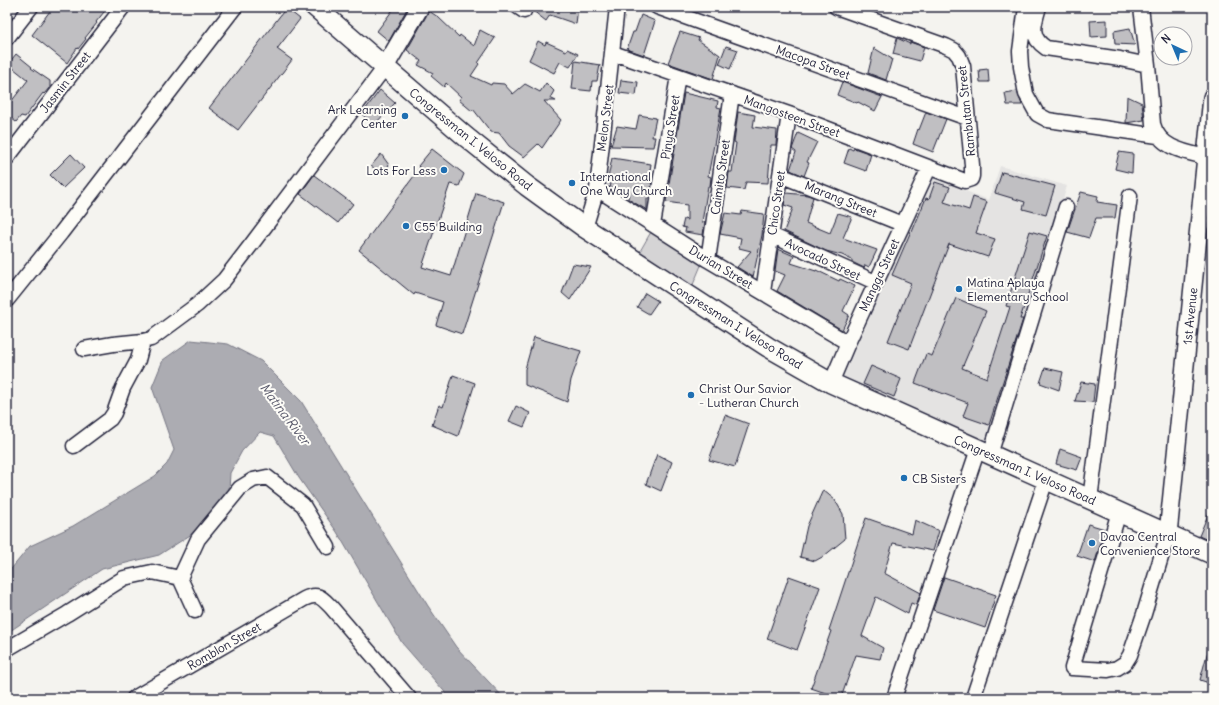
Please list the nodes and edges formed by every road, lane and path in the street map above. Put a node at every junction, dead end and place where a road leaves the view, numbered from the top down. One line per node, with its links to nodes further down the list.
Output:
1 (31, 7): 12 (street)
2 (124, 7): 23 (street, Jasmin Street)
3 (235, 7): 37 (street)
4 (315, 7): 15 (main road, Congressman I. Veloso Road)
5 (420, 7): 15 (street)
6 (617, 7): 13 (street, Melon Street)
7 (657, 7): 20 (street, Macopa Street)
8 (836, 7): 20 (street, Rambutan Street)
9 (1026, 7): 21 (street)
10 (1040, 7): 14 (street)
11 (1141, 7): 14 (street)
12 (7, 38)
13 (613, 53): 16 (street, Mangosteen Street); 27 (street, Melon Street)
14 (1148, 65): 21 (street)
15 (385, 67): 32 (main road, Congressman I. Veloso Road); 38 (street)
16 (678, 76): 17 (street, Mangosteen Street); 31 (street, Pinya Street)
17 (732, 94): 19 (street, Mangosteen Street); 34 (street, Caimito Street)
18 (1212, 97): 22 (street, 1st Avenue)
19 (789, 114): 24 (street, Mangosteen Street); 25 (street, Chico Street)
20 (967, 118): 26 (street, Rambutan Street)
21 (1158, 136): 22 (street)
22 (1206, 157): 47 (street, 1st Avenue)
23 (7, 158)
24 (929, 168): 26 (street, Mangosteen Street); 30 (street, Mangga Street)
25 (780, 175): 30 (street, Marang Street); 33 (street, Chico Street)
26 (970, 179)
27 (596, 189): 31 (street, Durian Street); 32 (street, Melon Street)
28 (1130, 196): 45 (street)
29 (1066, 207): 43 (street)
30 (902, 224): 35 (street, Mangga Street)
31 (653, 225): 34 (street, Durian Street)
32 (585, 228): 41 (main road, Congressman I. Veloso Road)
33 (771, 235): 35 (street, Avocado Street); 36 (street, Chico Street)
34 (708, 260): 36 (street, Durian Street)
35 (875, 282): 39 (street, Mangga Street)
36 (762, 292): 39 (street, Durian Street)
37 (7, 300)
38 (143, 341): 40 (street); 42 (street)
39 (848, 343): 41 (street, Mangga Street)
40 (84, 349)
41 (831, 383): 43 (main road, Congressman I. Veloso Road)
42 (74, 446)
43 (984, 452): 44 (main road, Congressman I. Veloso Road); 55 (street)
44 (1046, 480): 45 (main road, Congressman I. Veloso Road); 56 (street)
45 (1090, 499): 46 (main road, Congressman I. Veloso Road)
46 (1119, 512): 47 (main road, Congressman I. Veloso Road); 47 (street)
47 (1168, 534): 49 (main road, Congressman I. Veloso Road)
48 (328, 547): 50 (street)
49 (1212, 554)
50 (180, 578): 51 (street); 52 (street)
51 (195, 611)
52 (7, 649)
53 (136, 697): 54 (street, Romblon Street)
54 (406, 697)
55 (894, 698)
56 (973, 698)

